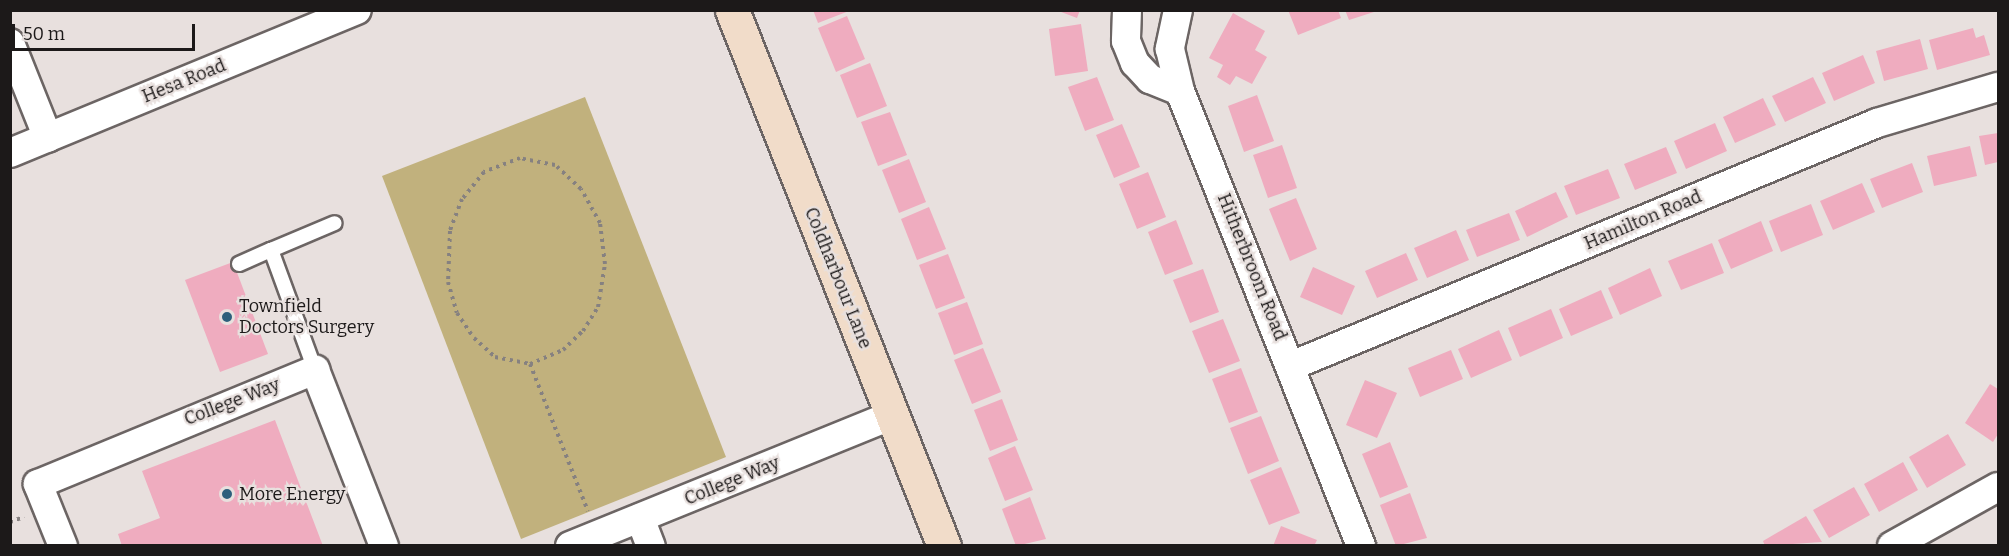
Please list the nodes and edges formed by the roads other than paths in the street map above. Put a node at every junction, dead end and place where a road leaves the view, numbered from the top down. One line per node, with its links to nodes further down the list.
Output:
1 (357, 10): 8 (street, Hesa Road)
2 (732, 10): 15 (street, Coldharbour Lane)
3 (1127, 10): 7 (street)
4 (1178, 10): 7 (street, Hitherbroom Road)
5 (10, 43): 8 (street)
6 (1998, 87): 13 (street, Hamilton Road)
7 (1180, 92): 13 (street, Hitherbroom Road)
8 (48, 138): 9 (street, Hesa Road)
9 (10, 153)
10 (335, 223): 11 (lane)
11 (271, 250): 12 (lane); 14 (lane)
12 (239, 264)
13 (1292, 366): 23 (street, Hitherbroom Road)
14 (315, 370): 18 (street, College Way); 19 (street)
15 (893, 415): 17 (street, College Way); 22 (street, Coldharbour Lane)
16 (1998, 487): 24 (street)
17 (640, 518): 20 (street, College Way); 21 (street)
18 (63, 546)
19 (384, 546)
20 (570, 546)
21 (651, 546)
22 (944, 546)
23 (1361, 546)
24 (1892, 546)

